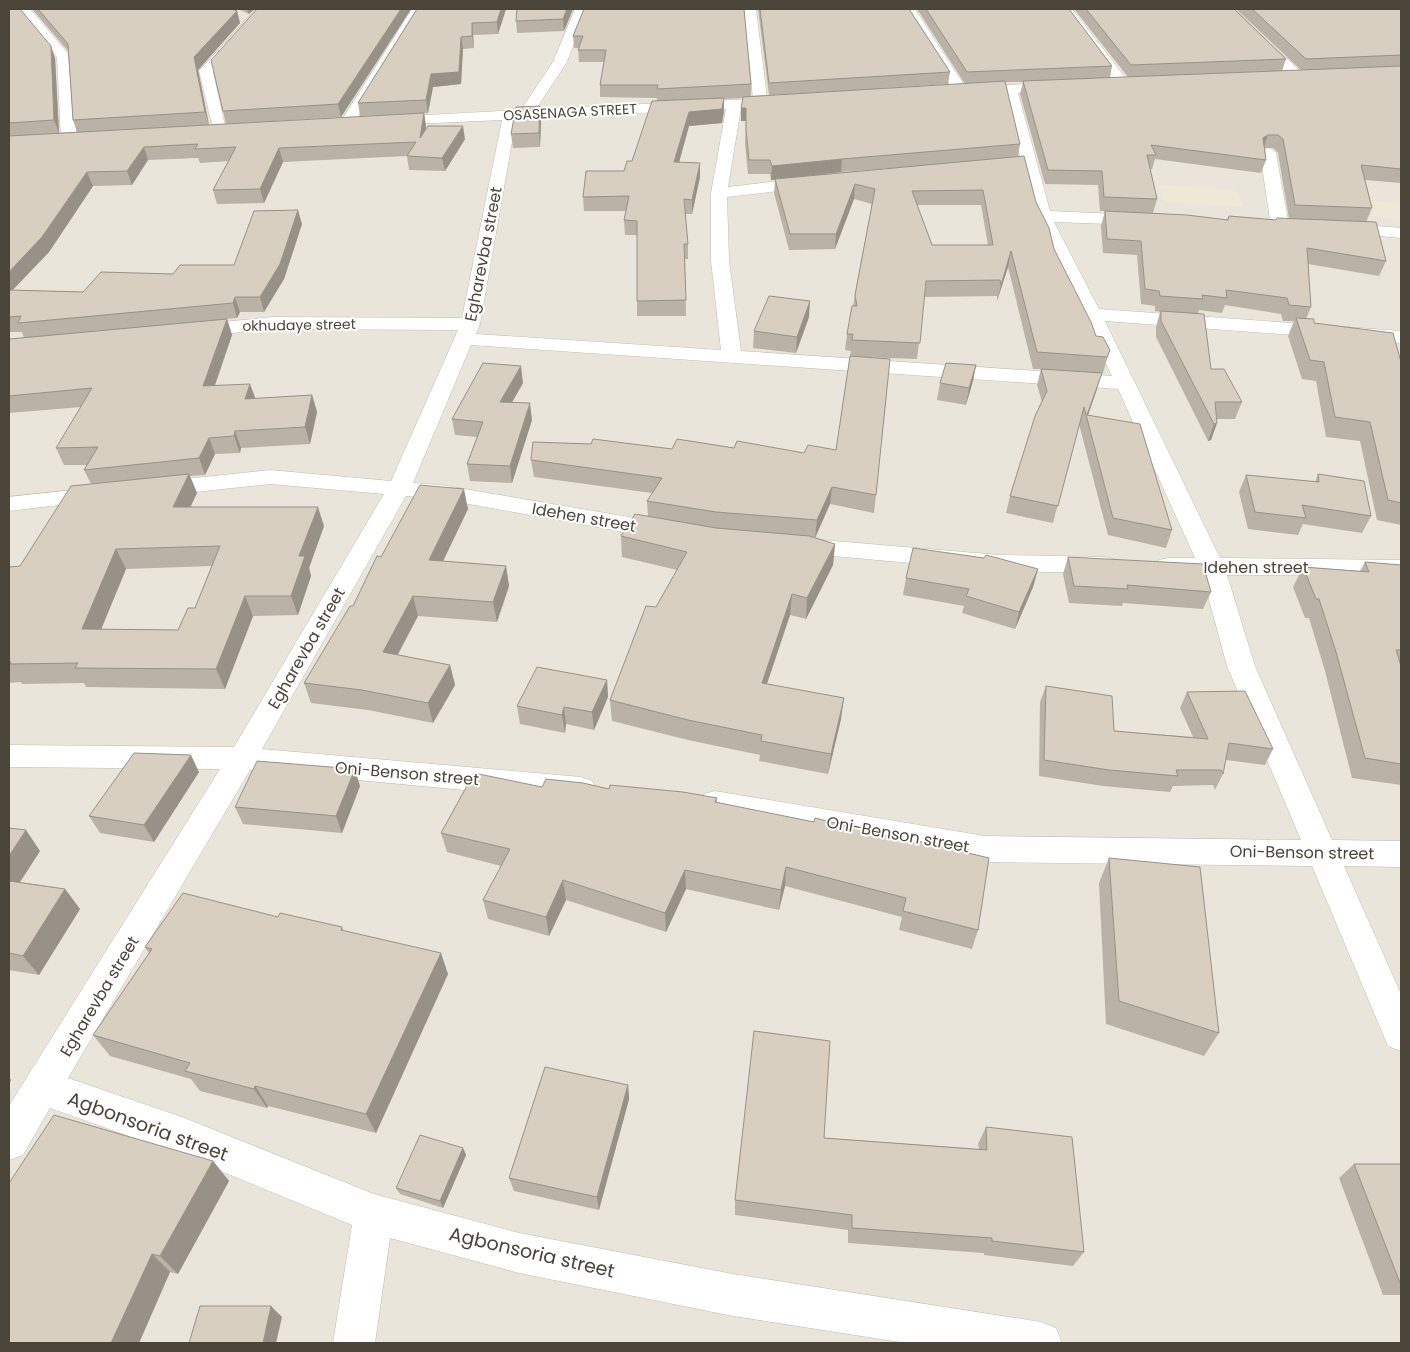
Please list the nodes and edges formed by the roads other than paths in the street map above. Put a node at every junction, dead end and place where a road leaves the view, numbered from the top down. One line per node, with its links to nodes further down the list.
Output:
1 (24, 9): 21 (street)
2 (262, 9): 19 (street)
3 (418, 9): 18 (street, OSASENAGA STREET)
4 (581, 9): 18 (street)
5 (750, 9): 16 (street)
6 (910, 9): 13 (street)
7 (1066, 9): 10 (street)
8 (1227, 9): 9 (street)
9 (1279, 78)
10 (1104, 85)
11 (1076, 86): 12 (street)
12 (1010, 89): 13 (street); 26 (street)
13 (960, 90): 14 (street)
14 (940, 91)
15 (791, 101): 16 (street, OSASENAGA STREET)
16 (761, 103): 17 (street, OSASENAGA STREET)
17 (734, 105): 18 (street, OSASENAGA STREET); 25 (street)
18 (517, 115): 35 (street, Egharevba street)
19 (200, 131)
20 (88, 139): 21 (street)
21 (69, 140): 22 (street)
22 (52, 141)
23 (1268, 153): 29 (street)
24 (831, 180): 25 (street)
25 (719, 193): 37 (street)
26 (1043, 216): 27 (street); 33 (street)
27 (1152, 221)
28 (1260, 226): 29 (street)
29 (1280, 226): 30 (street)
30 (1299, 227)
31 (1328, 228): 32 (street)
32 (1401, 233)
33 (1092, 314): 36 (street); 38 (street)
34 (178, 332): 35 (street, okhudaye street)
35 (467, 332): 37 (street, okhudaye street); 39 (street, Egharevba street)
36 (1401, 337)
37 (732, 357): 38 (street, okhudaye street)
38 (1126, 383): 43 (street)
39 (399, 488): 40 (street, Idehen street); 41 (street, Idehen street); 46 (street, Egharevba street)
40 (9, 504)
41 (686, 534)
42 (774, 544): 43 (street, Idehen street)
43 (1212, 567): 44 (street, Idehen street); 49 (street)
44 (1401, 568)
45 (9, 756): 46 (street, Oni-Benson street)
46 (242, 758): 47 (street, Oni-Benson street); 52 (street, Egharevba street)
47 (605, 791)
48 (684, 798): 49 (street, Oni-Benson street)
49 (1321, 852): 50 (street, Oni-Benson street); 51 (street)
50 (1401, 854)
51 (1401, 1034)
52 (42, 1088): 53 (street, Egharevba street); 54 (street, Agbonsoria street)
53 (9, 1141)
54 (374, 1214): 55 (street); 56 (street, Agbonsoria street)
55 (354, 1343)
56 (1041, 1343)

